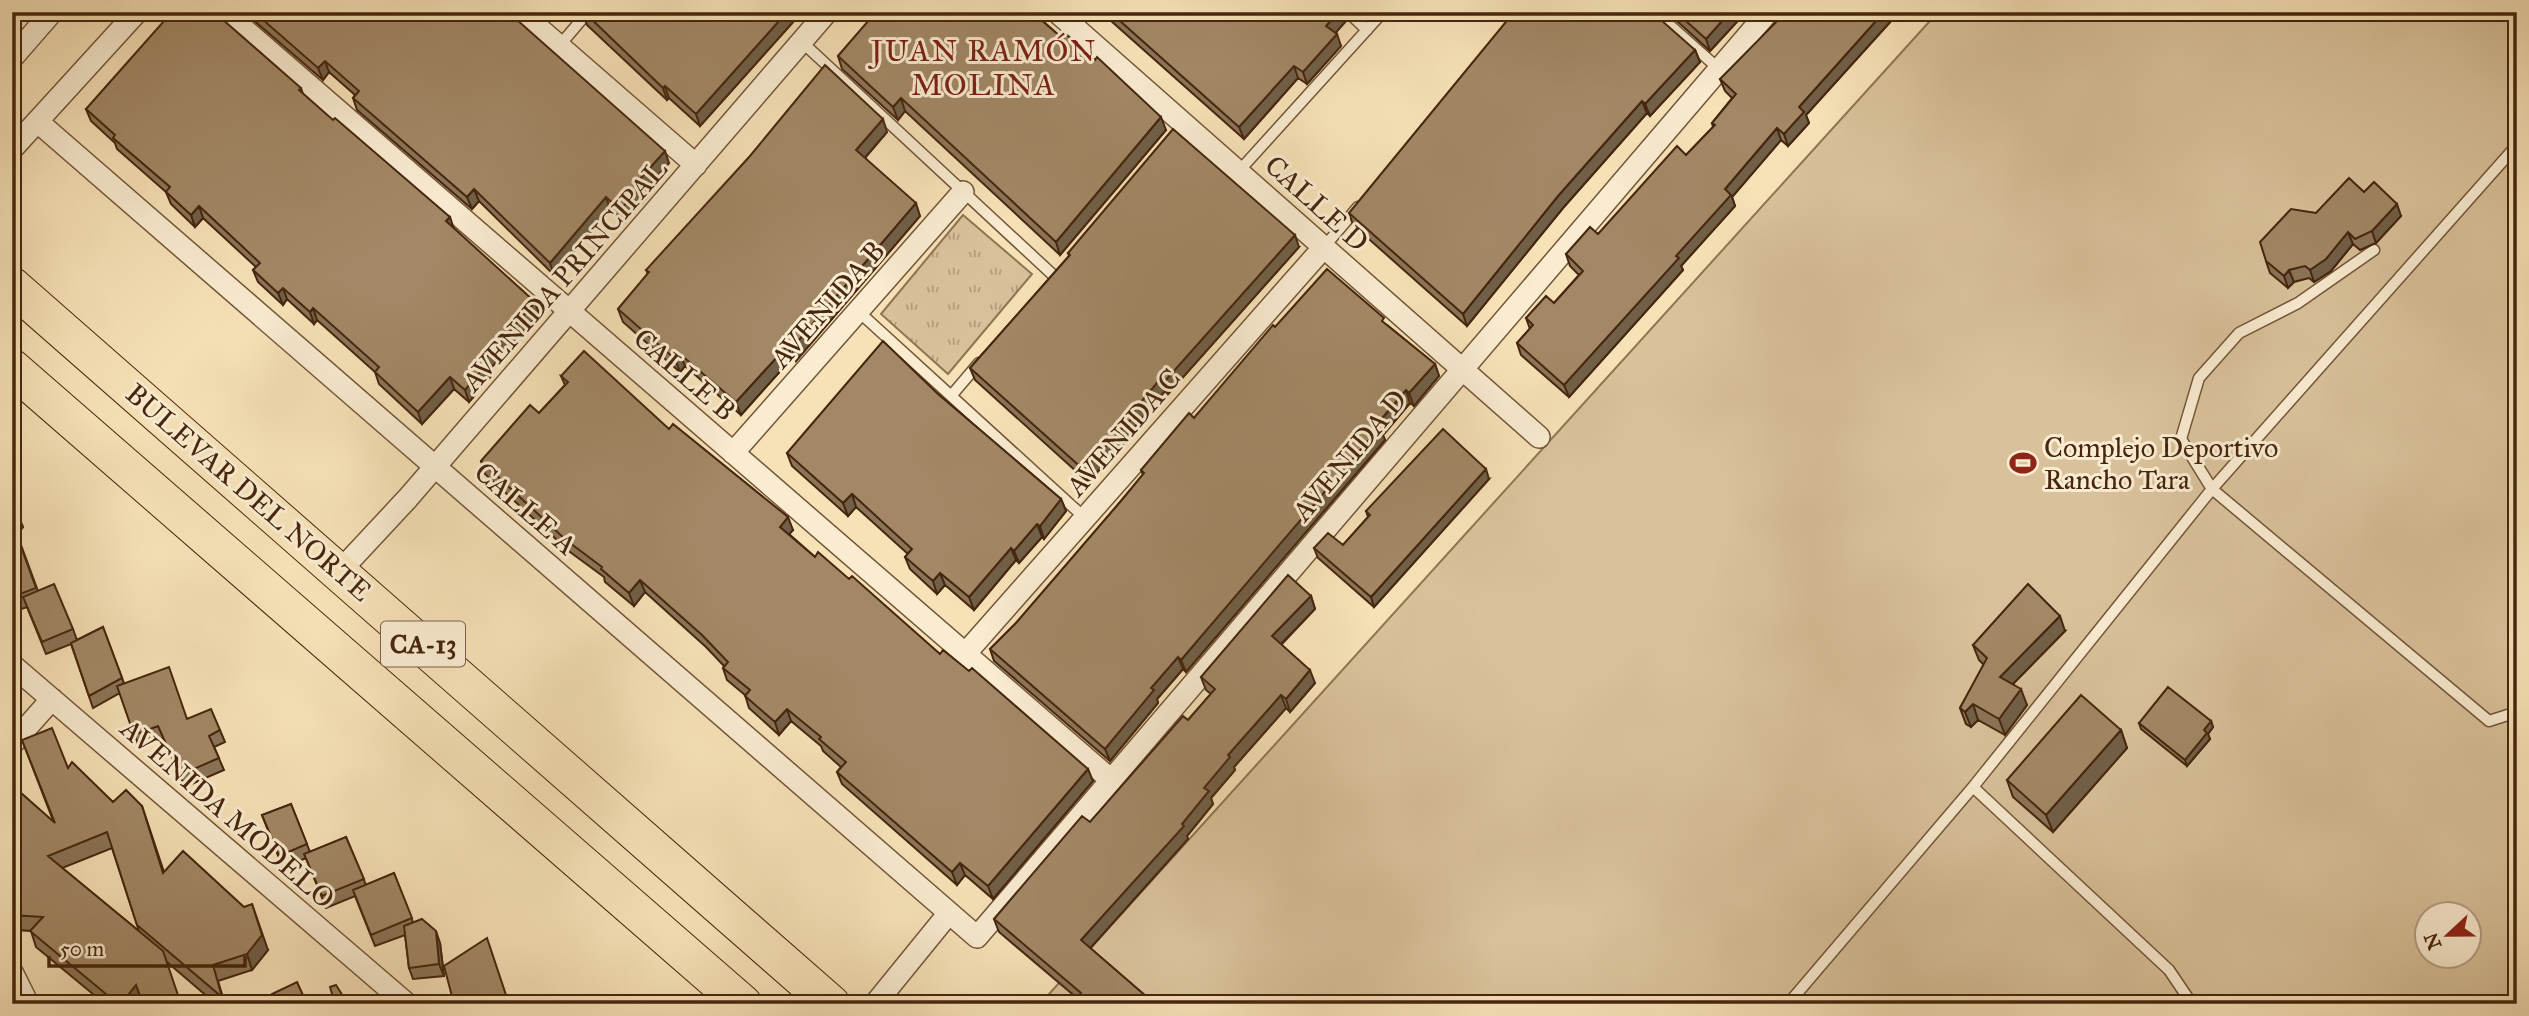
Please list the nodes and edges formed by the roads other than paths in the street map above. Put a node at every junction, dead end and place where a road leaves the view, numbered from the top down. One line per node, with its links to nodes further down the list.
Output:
1 (52, 12): 15 (street)
2 (137, 12): 17 (street)
3 (224, 12): 30 (street, CALLE B)
4 (520, 12): 14 (street)
5 (588, 12): 14 (lane)
6 (827, 12): 13 (street, AVENIDA PRINCIPAL)
7 (1057, 12): 21 (street, CALLE D)
8 (1348, 12): 12 (lane)
9 (1383, 12): 12 (lane)
10 (1655, 12): 16 (lane)
11 (1768, 12): 16 (street, AVENIDA D)
12 (1367, 30): 21 (lane)
13 (802, 42): 20 (street, AVENIDA PRINCIPAL); 22 (lane)
14 (560, 45): 20 (street)
15 (12, 58)
16 (1718, 69): 34 (street, AVENIDA D)
17 (38, 122): 19 (street); 38 (street, CALLE A)
18 (2517, 145): 39 (lane)
19 (12, 149)
20 (695, 165): 30 (street, AVENIDA PRINCIPAL)
21 (1240, 170): 24 (street, CALLE D)
22 (963, 192): 27 (lane); 31 (street, AVENIDA B)
23 (1369, 194): 24 (lane)
24 (1324, 247): 34 (street, CALLE D); 40 (street, AVENIDA C)
25 (2374, 250): 39 (lane)
26 (1062, 265): 27 (lane)
27 (1054, 275): 28 (lane)
28 (1045, 285)
29 (12, 286): 41 (highway, BULEVAR DEL NORTE / CA-13)
30 (570, 312): 37 (street, CALLE B); 38 (street, AVENIDA PRINCIPAL)
31 (858, 312): 35 (lane); 37 (street, AVENIDA B)
32 (985, 356): 35 (lane)
33 (12, 368): 54 (highway, CA-13)
34 (1461, 368): 36 (street, CALLE D); 47 (street, AVENIDA D)
35 (951, 396): 40 (lane)
36 (1539, 437)
37 (733, 453): 42 (street, CALLE B)
38 (436, 466): 41 (street, AVENIDA PRINCIPAL); 49 (street, CALLE A)
39 (2212, 489): 45 (lane); 48 (lane)
40 (1085, 518): 42 (street, AVENIDA C)
41 (340, 571): 55 (highway, BULEVAR DEL NORTE / CA-13)
42 (965, 654): 47 (street, CALLE B)
43 (12, 666): 44 (street, AVENIDA MODELO)
44 (52, 699): 46 (street); 53 (street, AVENIDA MODELO)
45 (2517, 712)
46 (12, 744)
47 (1110, 779): 50 (street, AVENIDA D)
48 (1973, 787): 57 (lane); 58 (lane)
49 (949, 913): 50 (street, CALLE A); 56 (street)
50 (977, 937)
51 (12, 972): 52 (street)
52 (28, 1004)
53 (407, 1004)
54 (743, 1004)
55 (831, 1004)
56 (875, 1004)
57 (1788, 1004)
58 (2192, 1004)

